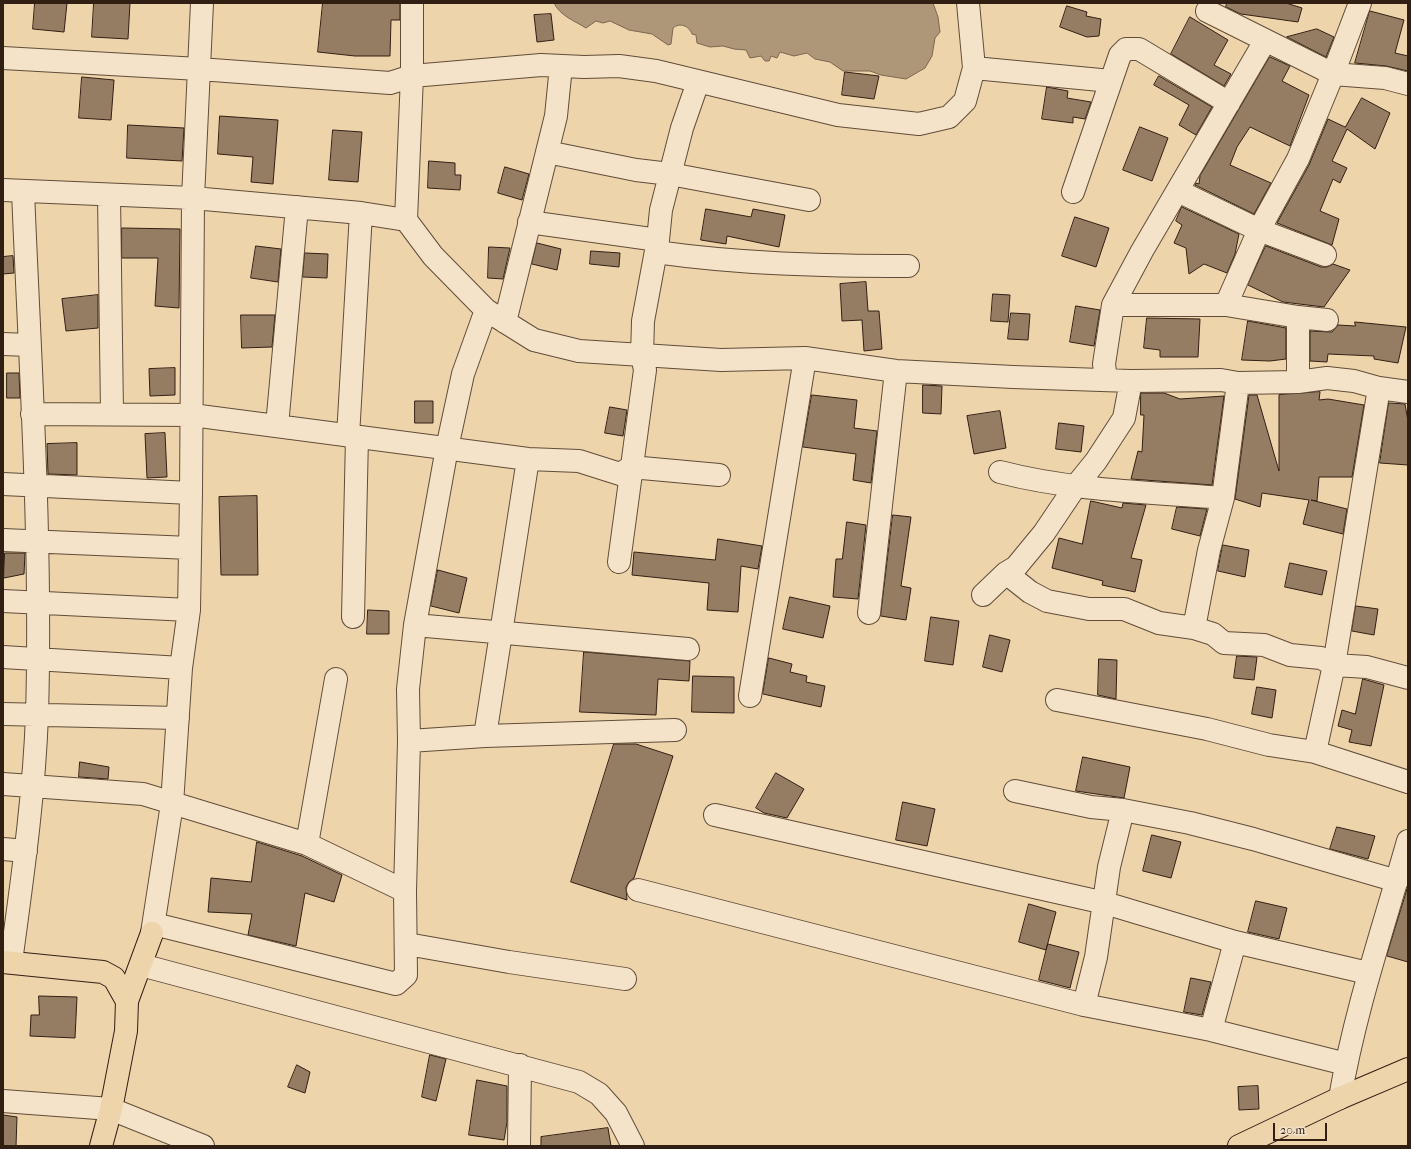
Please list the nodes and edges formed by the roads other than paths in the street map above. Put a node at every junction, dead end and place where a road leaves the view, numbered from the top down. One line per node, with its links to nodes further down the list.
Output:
1 (202, 3): 10 (street)
2 (412, 3): 12 (street)
3 (968, 3): 9 (street)
4 (1360, 3): 11 (street)
5 (1207, 11): 6 (street)
6 (1265, 41): 11 (street); 16 (street)
7 (3, 58): 10 (street)
8 (561, 66): 12 (street); 14 (street); 17 (street)
9 (974, 68): 13 (street); 14 (street)
10 (199, 69): 12 (street); 23 (street)
11 (1333, 74): 15 (street); 29 (street)
12 (412, 76): 27 (street)
13 (1111, 81): 16 (street); 21 (street)
14 (698, 82): 18 (street)
15 (1408, 84)
16 (1229, 103): 20 (street)
17 (547, 152): 18 (street); 28 (street)
18 (670, 174): 24 (street); 30 (street)
19 (13, 190): 22 (street); 40 (street)
20 (1178, 191): 29 (street); 33 (street)
21 (1073, 192)
22 (109, 195): 23 (street); 50 (street)
23 (192, 198): 25 (street); 52 (street)
24 (810, 200)
25 (297, 207): 26 (street); 53 (street)
26 (361, 213): 27 (street); 54 (street)
27 (406, 220): 35 (street)
28 (529, 222): 30 (street); 38 (street)
29 (1259, 230): 31 (street); 34 (street)
30 (657, 246): 32 (street); 41 (street)
31 (1325, 255)
32 (908, 266)
33 (1113, 305): 34 (street); 44 (street)
34 (1226, 305): 36 (street)
35 (486, 310): 38 (street); 55 (street)
36 (1298, 317): 37 (street); 46 (street)
37 (1327, 320)
38 (505, 322): 41 (street)
39 (3, 344): 40 (street)
40 (29, 345): 51 (street)
41 (642, 356): 42 (street); 57 (street)
42 (805, 358): 43 (street); 86 (street)
43 (896, 371): 44 (street); 74 (street)
44 (1106, 379): 45 (street)
45 (1131, 381): 47 (street); 62 (street)
46 (1298, 382): 47 (street); 48 (street)
47 (1238, 383): 64 (street)
48 (1379, 388): 49 (street); 82 (street)
49 (1408, 392)
50 (112, 413): 51 (street); 52 (street)
51 (32, 414): 61 (street)
52 (192, 415): 53 (street); 63 (street)
53 (277, 426): 54 (street)
54 (353, 436): 55 (street); 75 (street)
55 (447, 448): 56 (street); 76 (street)
56 (528, 458): 57 (street); 78 (street)
57 (631, 467): 59 (street); 68 (street)
58 (1000, 472): 62 (street)
59 (719, 475)
60 (3, 484): 61 (street)
61 (35, 486): 63 (street); 66 (street)
62 (1075, 487): 64 (street); 69 (street)
63 (191, 493): 67 (street)
64 (1223, 498): 77 (street)
65 (3, 540): 66 (street)
66 (36, 541): 67 (street); 72 (street)
67 (190, 548): 73 (street)
68 (619, 562)
69 (1006, 573): 70 (street); 77 (street)
70 (983, 595)
71 (3, 601): 72 (street)
72 (37, 602): 73 (street); 81 (street)
73 (188, 610): 83 (street)
74 (868, 614)
75 (354, 617)
76 (414, 625): 78 (street); 93 (street)
77 (1194, 628): 82 (street)
78 (501, 633): 79 (street); 92 (street)
79 (688, 649)
80 (3, 657): 81 (street)
81 (37, 658): 83 (street); 89 (street)
82 (1334, 665): 84 (street); 94 (street)
83 (181, 668): 90 (street)
84 (1408, 678)
85 (336, 679): 103 (street)
86 (750, 696)
87 (1057, 700): 94 (street)
88 (3, 714): 89 (street)
89 (37, 716): 90 (street); 97 (street)
90 (178, 718): 99 (street)
91 (675, 730): 92 (street)
92 (485, 736): 93 (street)
93 (409, 741): 108 (street)
94 (1316, 752): 95 (street)
95 (1408, 782)
96 (3, 784): 97 (street)
97 (32, 786): 99 (street); 105 (street)
98 (1014, 791): 100 (street)
99 (172, 804): 103 (street); 111 (street)
100 (1123, 810): 106 (street); 109 (street)
101 (715, 815): 109 (street)
102 (1408, 841): 106 (street)
103 (307, 844): 108 (street)
104 (3, 848): 105 (street)
105 (26, 851): 113 (street)
106 (1397, 881): 114 (street)
107 (638, 890): 117 (street)
108 (405, 891): 112 (street)
109 (1105, 902): 110 (street); 117 (street)
110 (1235, 942): 114 (street); 118 (street)
111 (148, 944): 112 (street); 116 (main road); 120 (street)
112 (407, 944): 115 (street)
113 (7, 962): 116 (main road)
114 (1368, 973): 119 (street)
115 (625, 979)
116 (127, 1001): 124 (main road)
117 (1084, 1005): 118 (street)
118 (1211, 1030): 119 (street)
119 (1346, 1064): 122 (street)
120 (520, 1065): 127 (street); 128 (street)
121 (1408, 1069): 122 (main road)
122 (1340, 1098): 129 (main road)
123 (3, 1101): 124 (street)
124 (111, 1109): 125 (main road); 126 (street)
125 (102, 1146)
126 (203, 1146)
127 (519, 1146)
128 (633, 1146)
129 (1239, 1146)

